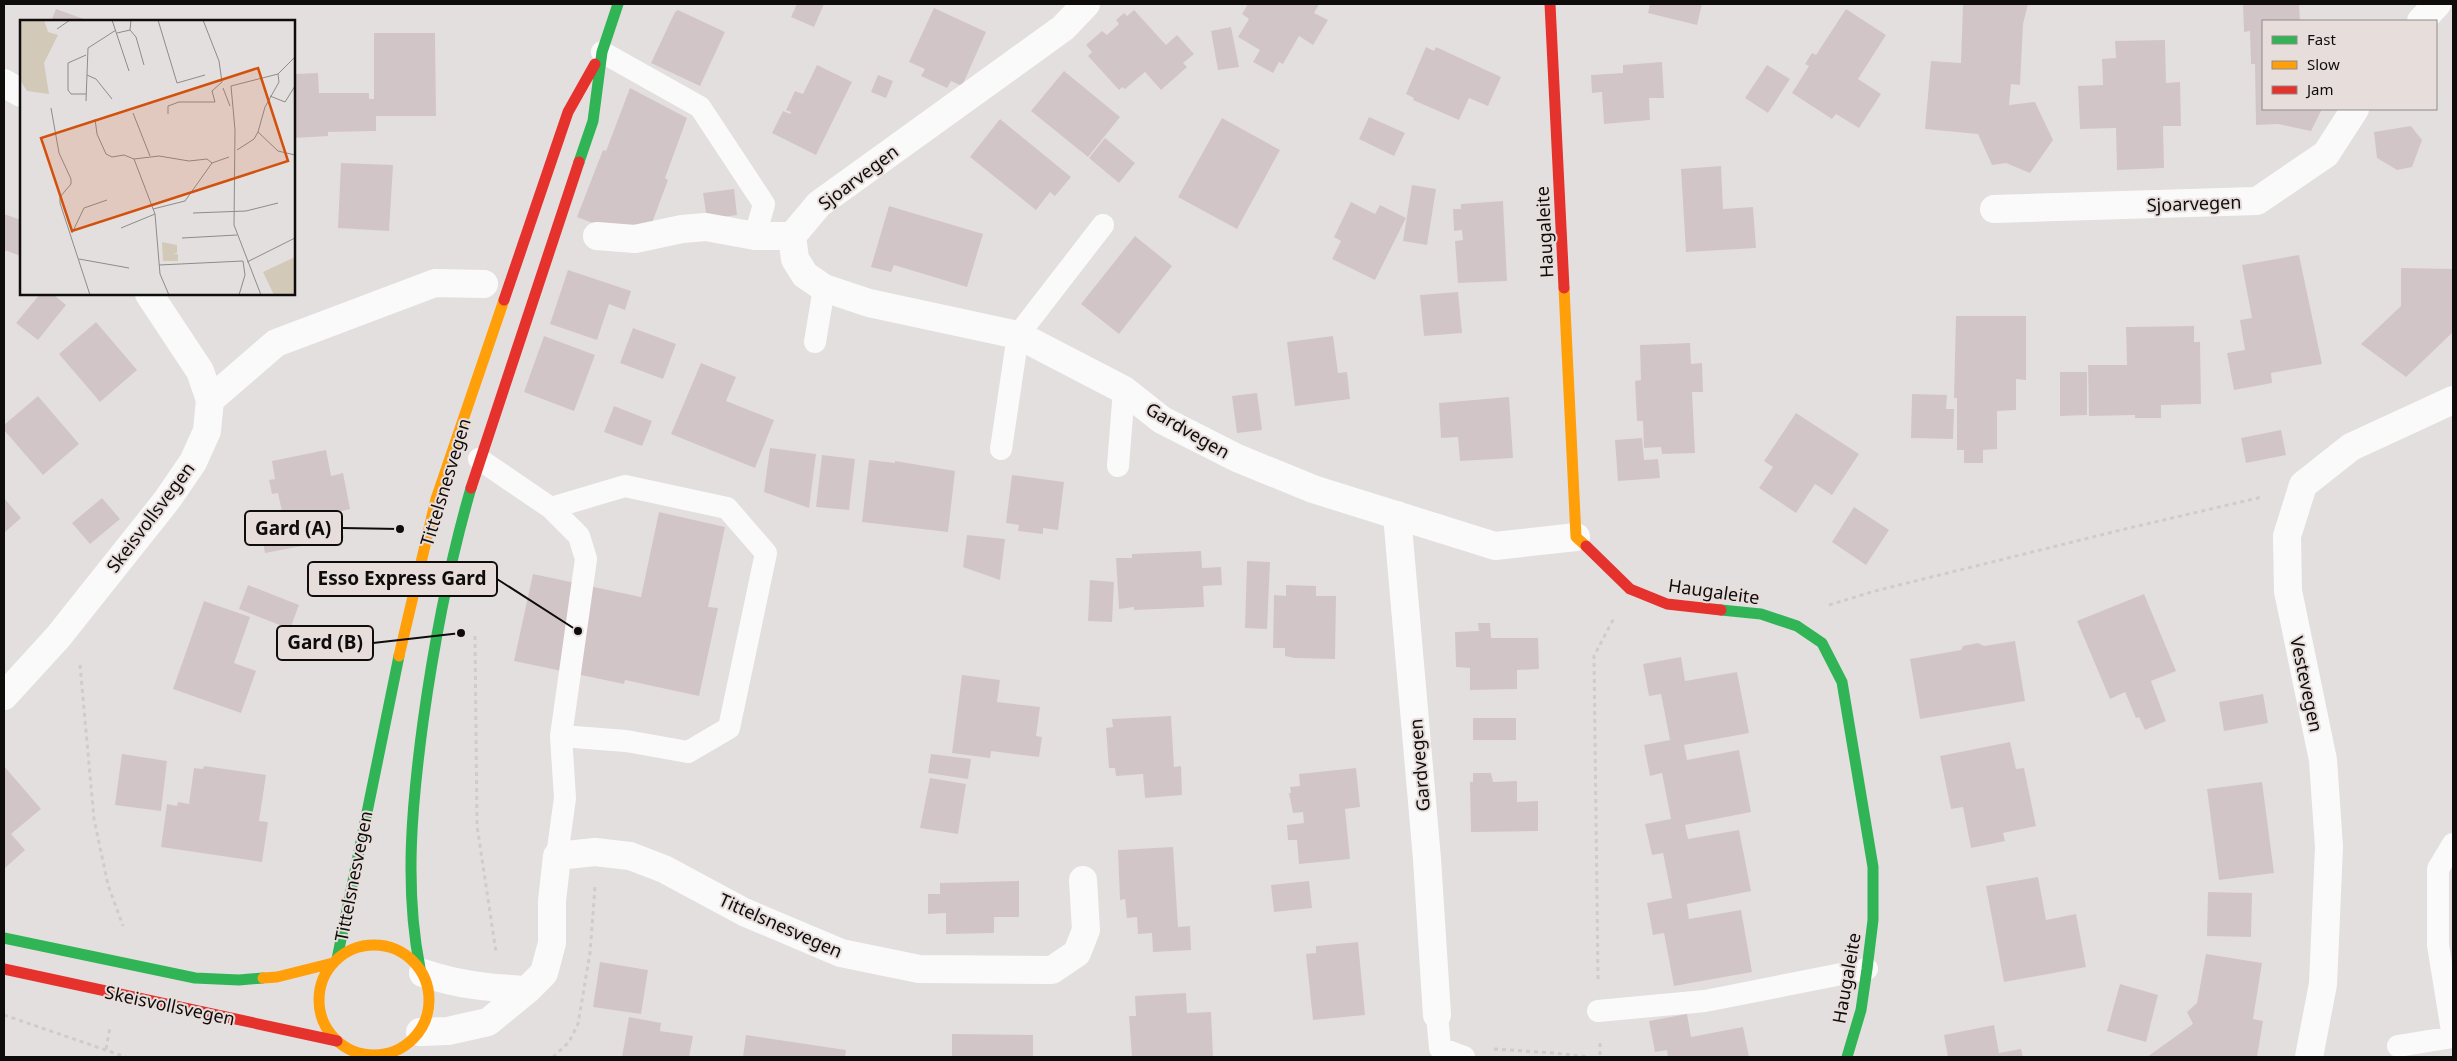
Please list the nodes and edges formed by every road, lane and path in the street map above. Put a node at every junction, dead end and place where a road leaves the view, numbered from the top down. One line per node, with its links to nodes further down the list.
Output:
1 (618, 4): 6 (main road, Tittelsnesvegen)
2 (1086, 4): 14 (street, Sjoarvegen)
3 (1550, 4): 29 (main road, Haugaleite)
4 (2437, 4): 5 (street)
5 (2421, 20)
6 (602, 52): 13 (lane); 24 (main road, Tittelsnesvegen); 42 (main road, Tittelsnesvegen)
7 (4, 82): 8 (street)
8 (20, 93)
9 (2354, 110): 10 (street, Sjoarvegen)
10 (1994, 209)
11 (1103, 225): 18 (lane)
12 (596, 236): 13 (street)
13 (754, 236): 14 (street)
14 (792, 236): 16 (street, Gardvegen)
15 (484, 284): 21 (street)
16 (824, 288): 18 (street, Gardvegen); 19 (lane)
17 (151, 295): 21 (street)
18 (1018, 335): 20 (street, Gardvegen); 23 (lane)
19 (815, 342)
20 (1124, 390): 25 (lane, Gardvegen); 28 (street, Gardvegen)
21 (210, 400): 33 (street, Skeisvollsvegen)
22 (2453, 400): 26 (street)
23 (1001, 449)
24 (479, 458): 27 (lane); 45 (main road, Tittelsnesvegen)
25 (1118, 466)
26 (2302, 485): 31 (path); 62 (street, Vestevegen)
27 (551, 508): 35 (lane); 35 (lane)
28 (1397, 516): 29 (street, Gardvegen); 49 (street, Gardvegen)
29 (1576, 537): 30 (main road, Haugaleite)
30 (1630, 589): 31 (main road, Haugaleite); 47 (path)
31 (1797, 626): 44 (main road, Haugaleite)
32 (475, 633): 41 (path)
33 (58, 637): 34 (street, Skeisvollsvegen); 39 (path)
34 (4, 696)
35 (561, 736): 37 (lane)
36 (2453, 844): 53 (lane)
37 (556, 856): 38 (street, Tittelsnesvegen); 46 (street)
38 (1083, 880)
39 (123, 930)
40 (4, 938): 42 (main road, Skeisvollsvegen)
41 (496, 952)
42 (335, 961): 45 (main road); 52 (main road)
43 (4, 969): 52 (main road, Skeisvollsvegen)
44 (1867, 969): 47 (lane); 61 (main road, Haugaleite)
45 (422, 971): 46 (street); 51 (main road)
46 (527, 990): 51 (street)
47 (1598, 1011): 60 (path)
48 (4, 1015): 54 (path)
49 (1437, 1015): 55 (lane)
50 (111, 1021): 54 (path)
51 (418, 1034): 52 (main road); 58 (main road)
52 (338, 1042): 57 (main road)
53 (2398, 1046)
54 (106, 1050): 56 (path)
55 (1458, 1055): 59 (path)
56 (126, 1057)
57 (342, 1057)
58 (411, 1057)
59 (1590, 1057)
60 (1600, 1057)
61 (1847, 1057)
62 (2309, 1057)

